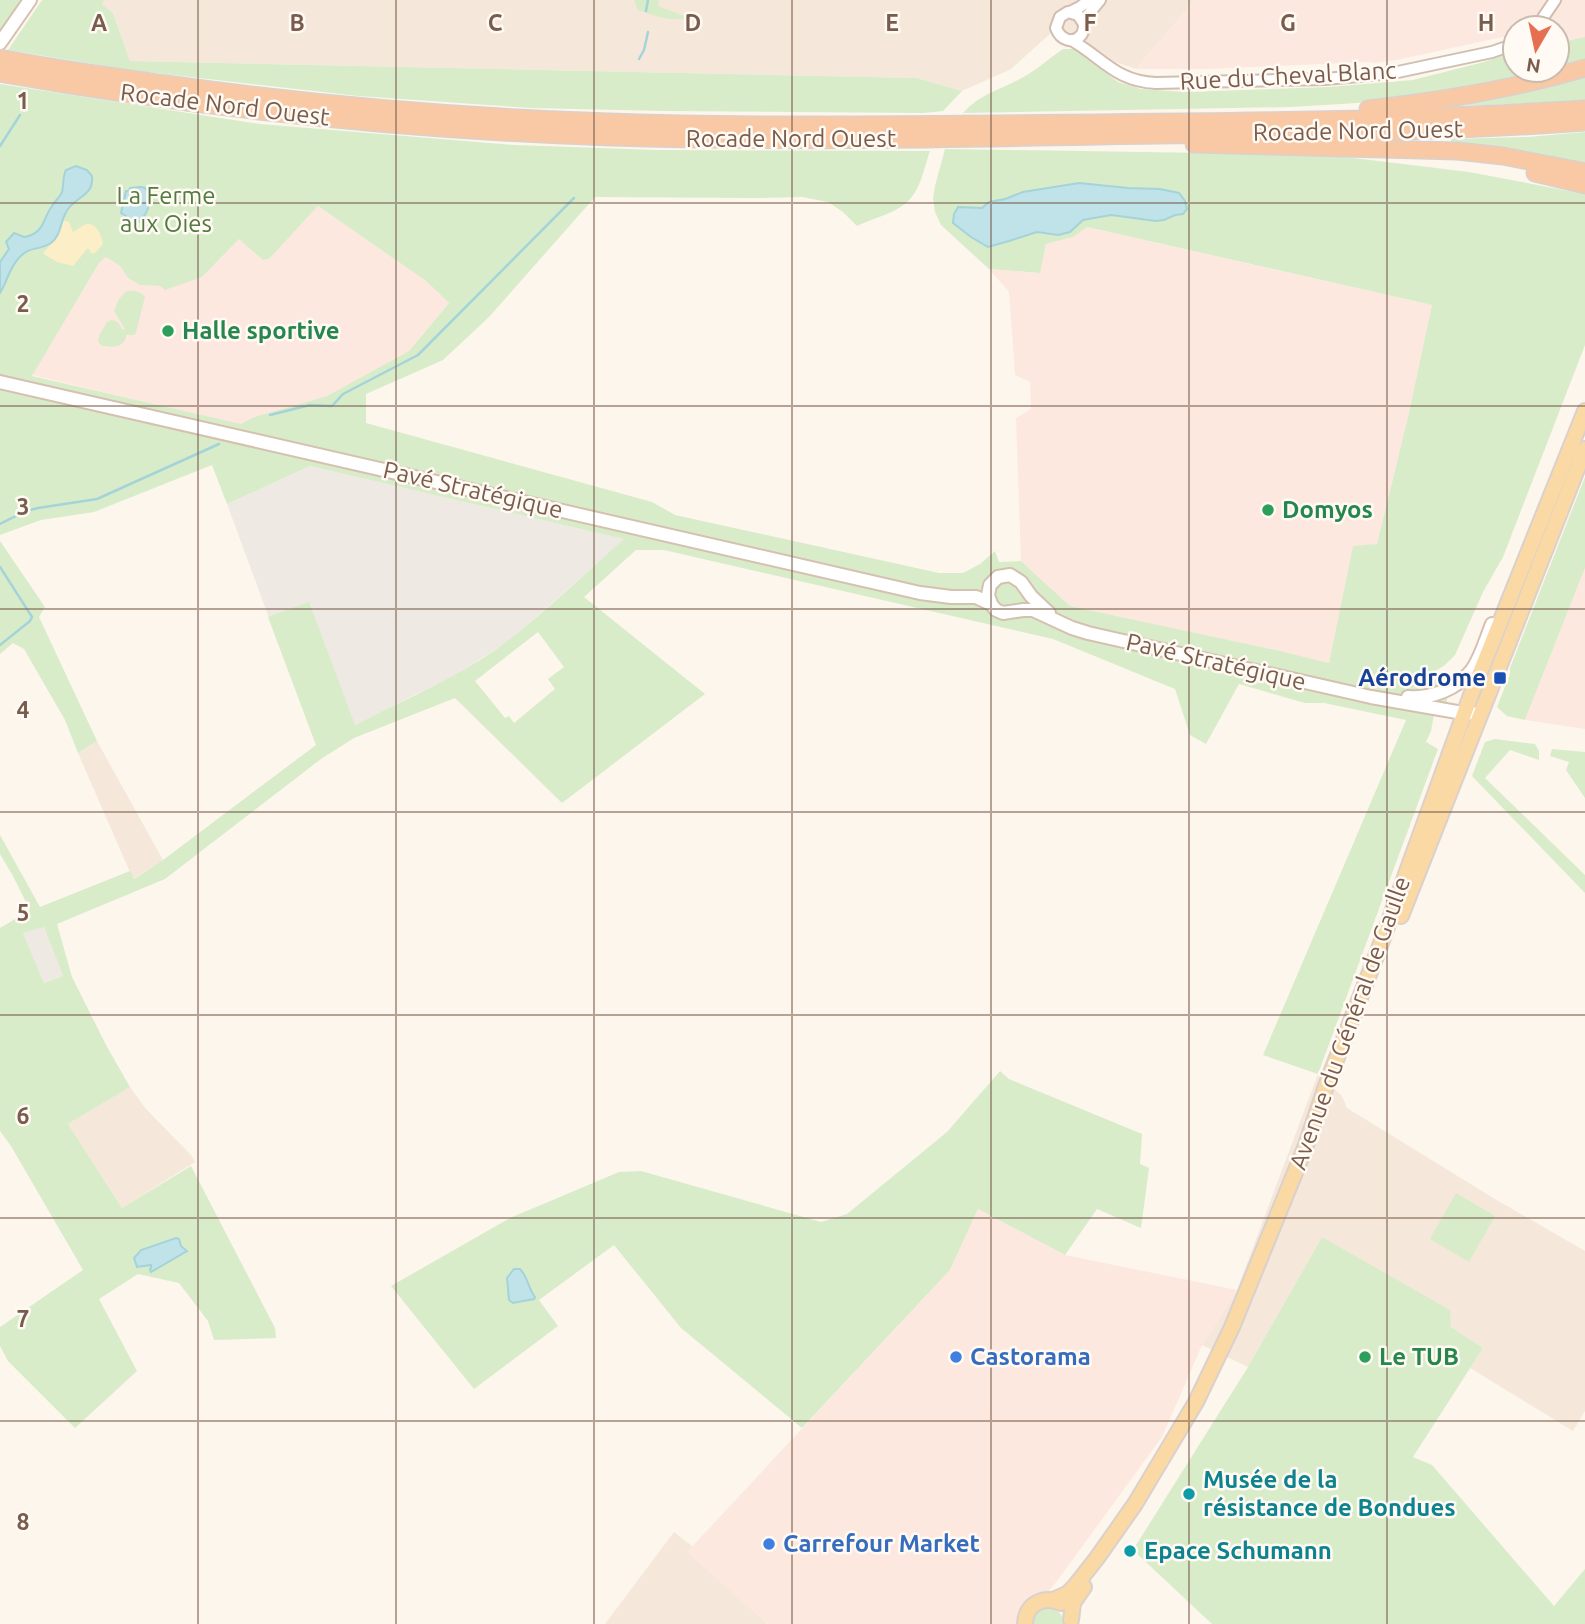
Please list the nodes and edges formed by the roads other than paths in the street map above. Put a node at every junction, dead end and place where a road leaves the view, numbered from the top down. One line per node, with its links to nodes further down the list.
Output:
1 (30, 0): 6 (main road)
2 (1088, 0): 4 (street)
3 (1100, 0): 5 (street)
4 (1070, 12): 5 (street); 7 (street)
5 (1084, 25): 7 (street); 10 (street)
6 (3, 38)
7 (1071, 40): 10 (street, Rue du Cheval Blanc)
8 (1501, 49): 10 (street, Rue du Cheval Blanc)
9 (0, 58): 14 (highway, Rocade Nord Ouest)
10 (1104, 64)
11 (1585, 68): 14 (highway)
12 (0, 73): 16 (highway, Rocade Nord Ouest)
13 (1585, 109): 14 (highway, Rocade Nord Ouest)
14 (1278, 120)
15 (1585, 122): 16 (highway, Rocade Nord Ouest)
16 (961, 139): 17 (highway)
17 (1303, 147): 18 (highway); 19 (highway)
18 (1585, 172)
19 (1585, 185)
20 (0, 382): 26 (main road, Pavé Stratégique)
21 (1585, 411): 23 (main road, Avenue du Général de Gaulle)
22 (1585, 449): 32 (main road, Avenue du Général de Gaulle)
23 (1518, 578): 30 (main road); 31 (main road, Avenue du Général de Gaulle)
24 (992, 583): 25 (main road); 26 (main road, Pavé Stratégique); 27 (main road)
25 (1024, 586): 28 (main road); 29 (main road, Pavé Stratégique)
26 (946, 597): 27 (main road, Pavé Stratégique)
27 (991, 604): 28 (main road)
28 (1016, 611): 29 (main road, Pavé Stratégique)
29 (1063, 624): 30 (main road, Pavé Stratégique)
30 (1341, 690): 31 (main road, Pavé Stratégique)
31 (1462, 717): 32 (main road, Pavé Stratégique); 33 (main road, Avenue du Général de Gaulle)
32 (1477, 721): 34 (main road, Avenue du Général de Gaulle)
33 (1053, 1600): 34 (main road); 35 (main road, Avenue du Général de Gaulle)
34 (1072, 1623)
35 (1025, 1624)

